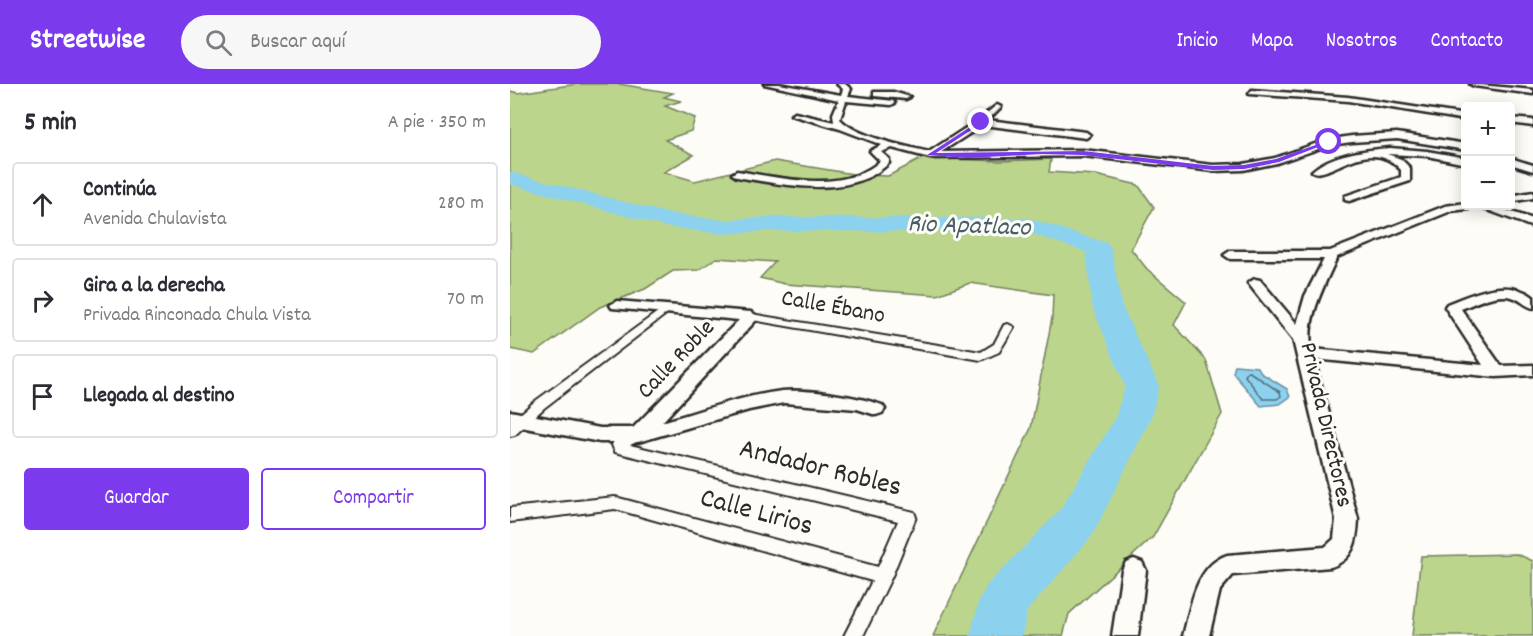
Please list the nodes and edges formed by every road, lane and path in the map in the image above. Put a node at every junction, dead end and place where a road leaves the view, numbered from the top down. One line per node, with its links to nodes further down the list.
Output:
1 (768, 84): 6 (street)
2 (841, 84): 6 (street)
3 (1474, 84): 5 (street)
4 (1252, 92): 11 (street)
5 (1533, 92)
6 (847, 98): 7 (street); 7 (street); 15 (street)
7 (891, 104): 9 (street)
8 (997, 107): 13 (street)
9 (876, 112)
10 (795, 115): 15 (street)
11 (1461, 117)
12 (1515, 121): 14 (street)
13 (981, 122): 16 (street); 21 (street)
14 (1533, 123)
15 (843, 127): 17 (street)
16 (1086, 135)
17 (891, 145): 21 (street); 29 (street)
18 (1461, 146): 19 (street)
19 (1308, 151): 22 (street); 25 (street)
20 (1375, 153): 22 (street); 23 (street); 31 (street)
21 (930, 155): 25 (street)
22 (1338, 159): 28 (street)
23 (1461, 160)
24 (1515, 163): 26 (street)
25 (1213, 168): 27 (street)
26 (1533, 168)
27 (1165, 170)
28 (1317, 171)
29 (737, 174)
30 (1533, 195): 32 (street)
31 (1349, 198)
32 (1515, 198)
33 (1461, 207): 37 (street)
34 (1494, 210): 35 (street)
35 (1533, 224)
36 (1230, 255): 37 (street)
37 (1332, 255): 44 (street, Privada Directores)
38 (1255, 283): 44 (street)
39 (1533, 304): 46 (street)
40 (617, 305): 41 (street, Calle Ébano)
41 (666, 309): 42 (street, Calle Ébano); 48 (street)
42 (752, 317): 43 (street, Calle Ébano); 49 (street, Calle Roble)
43 (1008, 327)
44 (1302, 346): 46 (street); 55 (street, Privada Directores)
45 (1533, 370): 46 (street)
46 (1496, 372)
47 (876, 409): 49 (street)
48 (514, 424): 49 (street)
49 (638, 435): 52 (street, Andador Robles)
50 (510, 515): 52 (street, Calle Lirios)
51 (1134, 570): 54 (street)
52 (883, 576): 53 (street, Andador Robles)
53 (853, 636)
54 (1125, 636)
55 (1196, 636)

